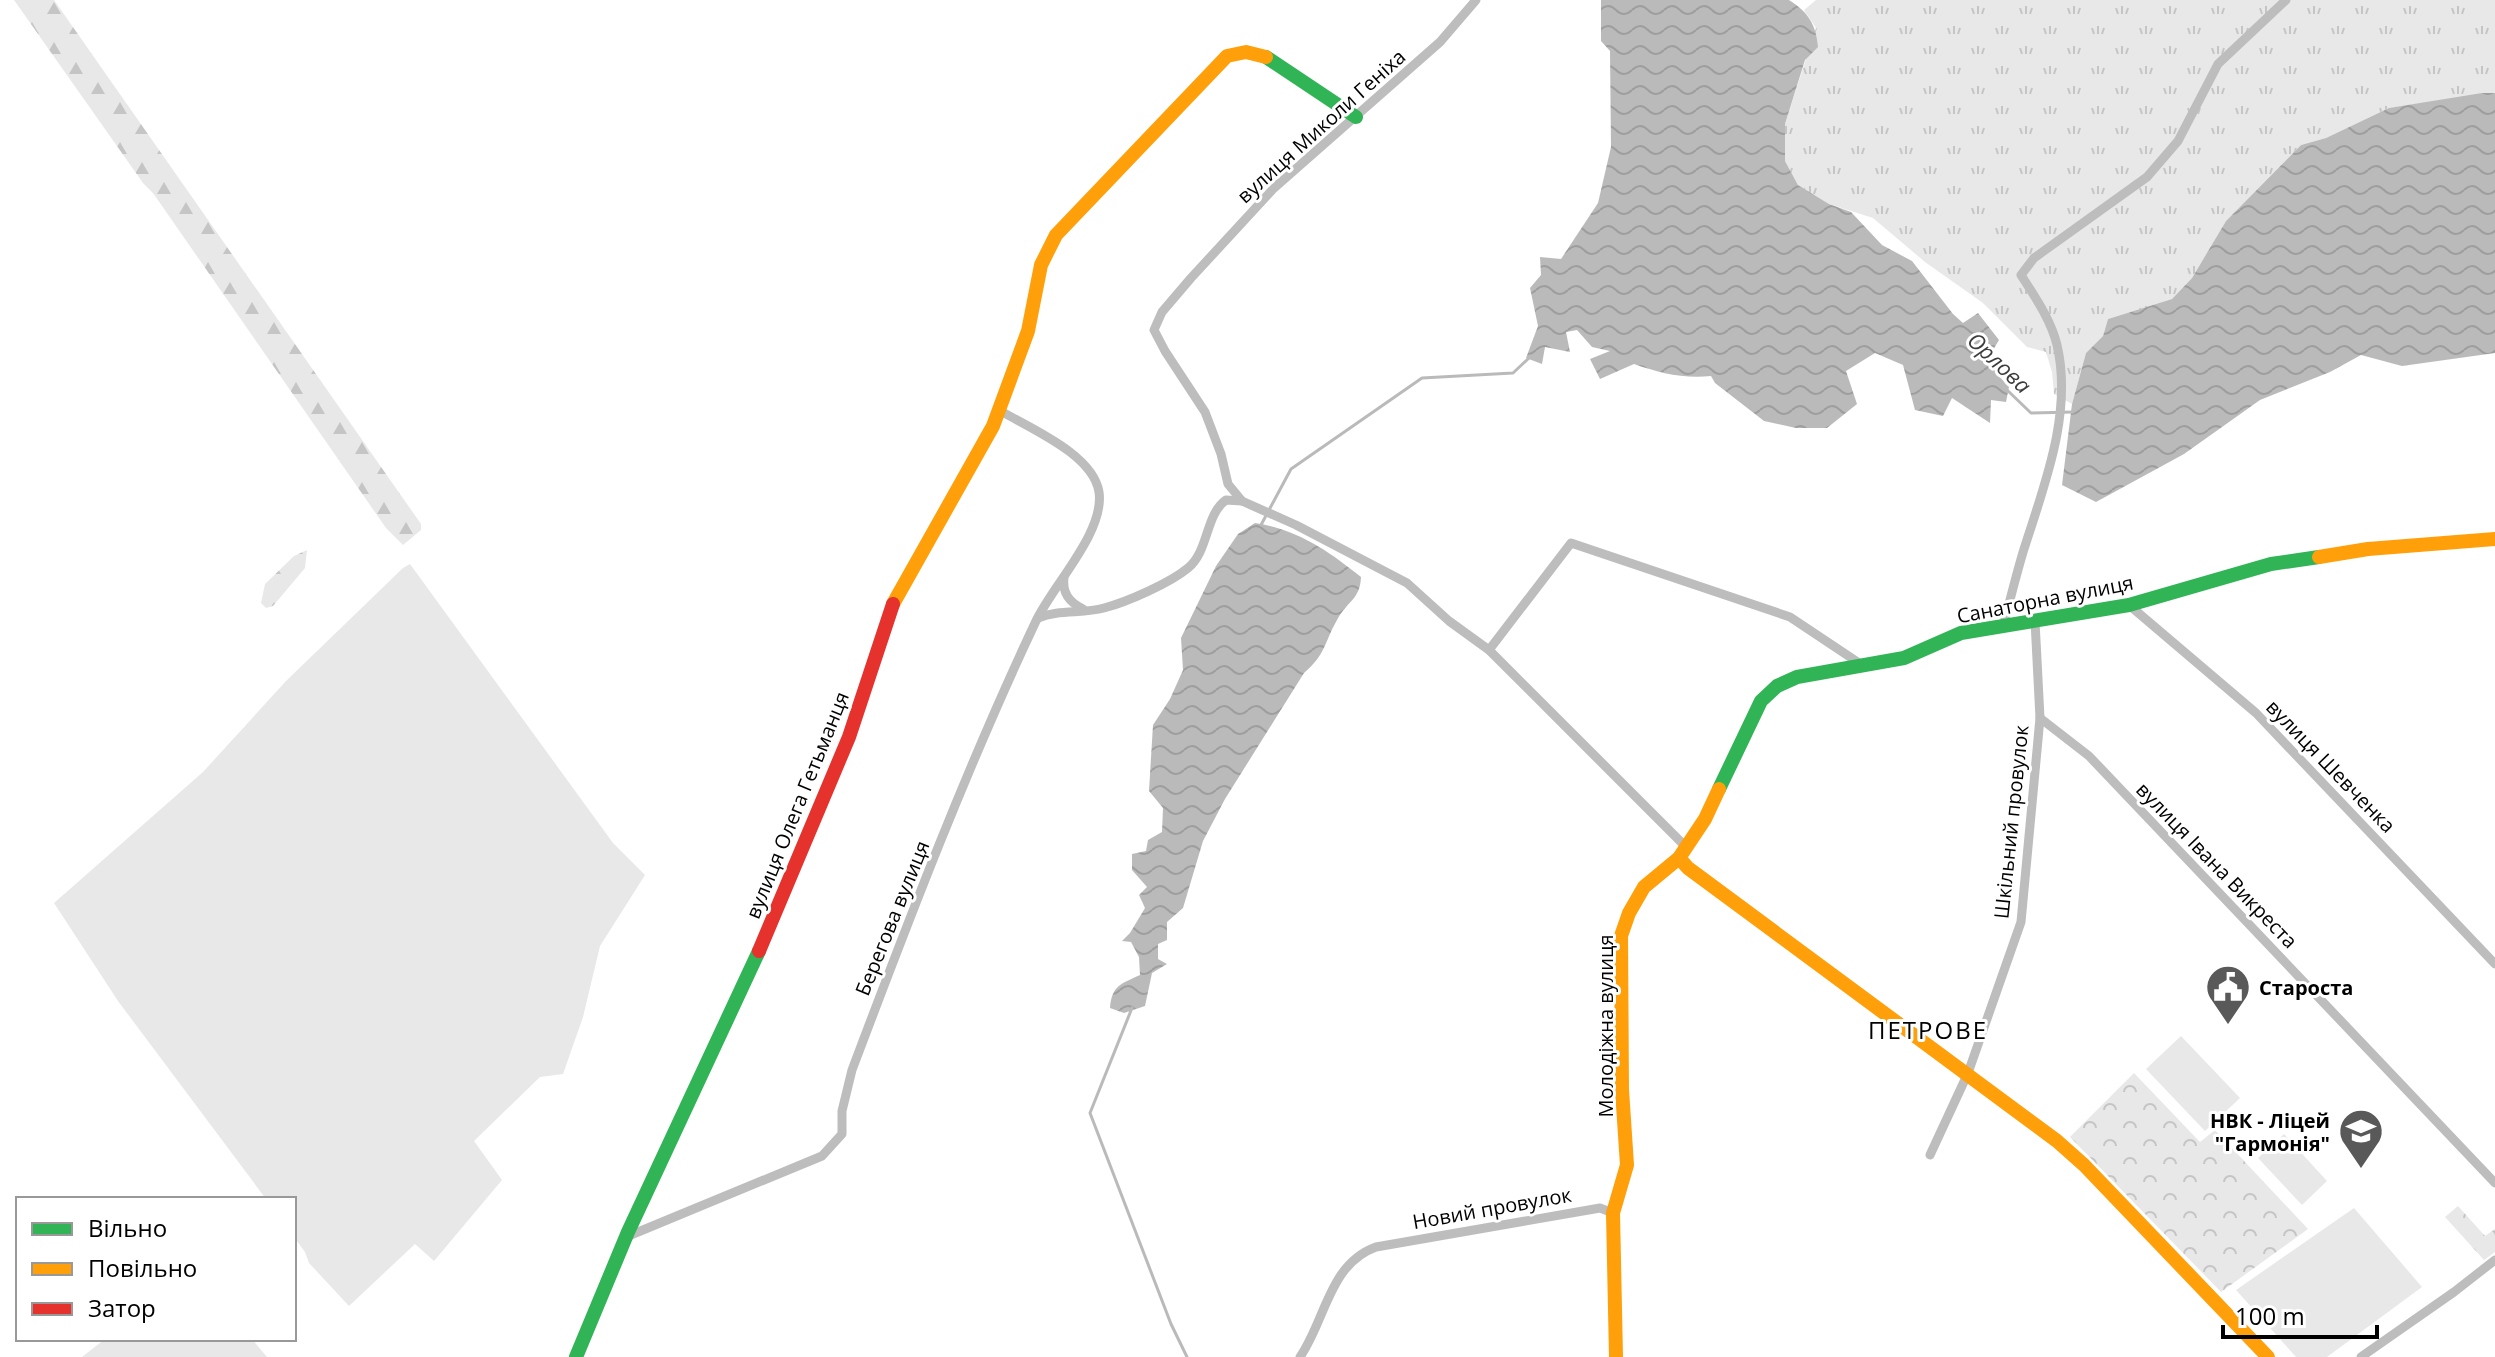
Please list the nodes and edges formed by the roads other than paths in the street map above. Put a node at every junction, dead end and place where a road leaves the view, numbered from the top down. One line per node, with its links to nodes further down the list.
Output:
1 (1476, 0): 3 (street, вулиця Миколи Геніха)
2 (2286, 0): 12 (street)
3 (1356, 117): 4 (street, вулиця Олега Гетьманця); 5 (street, вулиця Миколи Геніха)
4 (999, 410): 7 (street, Берегова вулиця); 22 (street, вулиця Олега Гетьманця)
5 (1242, 501): 9 (street); 13 (street)
6 (2495, 539): 8 (street, Санаторна вулиця)
7 (1065, 573): 9 (street); 10 (street, Берегова вулиця)
8 (2129, 605): 11 (street, Санаторна вулиця); 17 (street, вулиця Шевченка)
9 (1087, 610): 10 (street)
10 (1038, 618): 22 (street, Берегова вулиця)
11 (2035, 621): 12 (street, Санаторна вулиця); 15 (street, Шкільний провулок)
12 (2003, 626): 14 (street, Санаторна вулиця)
13 (1489, 650): 14 (street); 16 (street)
14 (1863, 665): 16 (street, Молодіжна вулиця)
15 (2040, 718): 18 (street, Шкільний провулок); 20 (street, вулиця Івана Викреста)
16 (1683, 853): 18 (street); 21 (street, Молодіжна вулиця)
17 (2495, 964)
18 (1968, 1073): 19 (street, Шкільний провулок); 27 (street)
19 (1930, 1155)
20 (2495, 1183)
21 (1613, 1213): 25 (street, Новий провулок); 26 (street, Молодіжна вулиця)
22 (626, 1237): 24 (street, вулиця Олега Гетьманця)
23 (2495, 1260): 28 (street)
24 (576, 1357)
25 (1300, 1357)
26 (1616, 1357)
27 (2268, 1357)
28 (2361, 1357)

